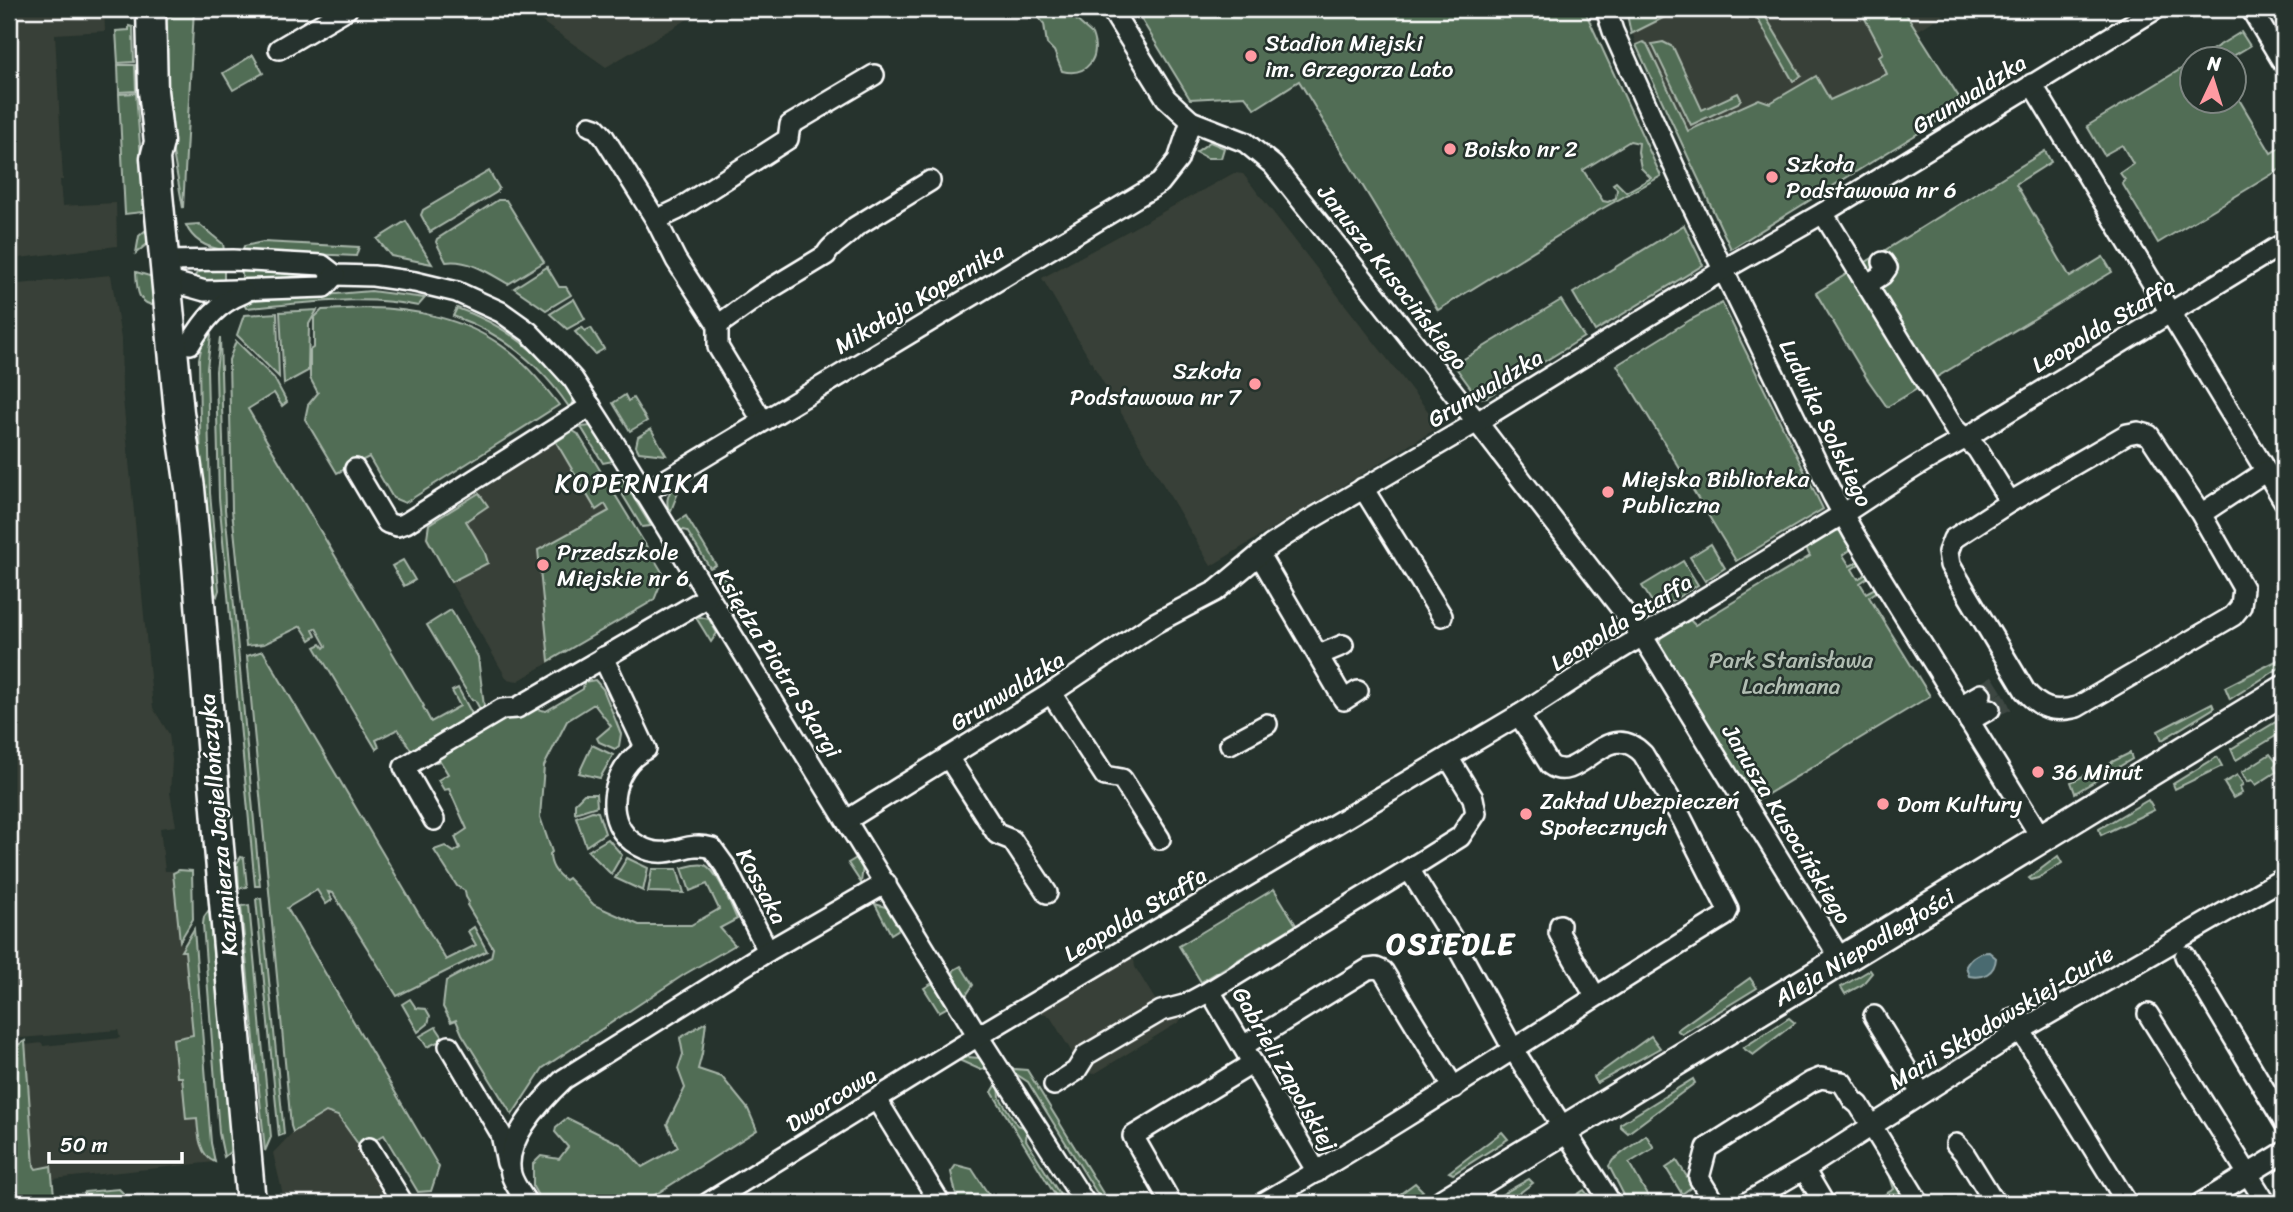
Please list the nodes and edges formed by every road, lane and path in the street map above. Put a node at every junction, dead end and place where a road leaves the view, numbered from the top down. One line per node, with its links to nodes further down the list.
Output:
1 (347, 9): 7 (street)
2 (1111, 9): 11 (street, Janusza Kusocińskiego)
3 (1606, 9): 18 (street, Ludwika Solskiego)
4 (2156, 9): 10 (street, Grunwaldzka)
5 (2251, 9): 8 (street)
6 (154, 11): 19 (main road, Kazimierza Jagiellończyka)
7 (279, 49)
8 (2284, 64)
9 (874, 75): 15 (street)
10 (2032, 84): 14 (street, Grunwaldzka); 23 (street)
11 (1191, 121): 27 (street, Mikołaja Kopernika); 28 (street, Janusza Kusocińskiego)
12 (590, 126): 15 (street)
13 (930, 181): 24 (street)
14 (1823, 213): 18 (street, Grunwaldzka); 21 (street)
15 (656, 220): 24 (street)
16 (2284, 243): 23 (street, Leopolda Staffa)
17 (1883, 262): 21 (street)
18 (1723, 270): 28 (street, Grunwaldzka); 37 (street, Ludwika Solskiego)
19 (174, 272): 20 (street, Księdza Piotra Skargi); 22 (street, Księdza Piotra Skargi); 25 (main road, Kazimierza Jagiellończyka); 32 (main road, Kazimierza Jagiellończyka)
20 (335, 275): 22 (street, Księdza Piotra Skargi); 26 (street, Księdza Piotra Skargi)
21 (1868, 284): 29 (street)
22 (253, 289): 25 (street, Księdza Piotra Skargi)
23 (2170, 312): 29 (street, Leopolda Staffa); 31 (street)
24 (718, 325): 27 (street)
25 (190, 344): 32 (main road, Kazimierza Jagiellończyka)
26 (591, 406): 30 (street); 34 (street, Księdza Piotra Skargi)
27 (762, 420): 34 (street, Mikołaja Kopernika)
28 (1477, 422): 33 (street, Grunwaldzka); 42 (street, Janusza Kusocińskiego)
29 (1965, 440): 36 (street); 37 (street, Leopolda Staffa)
30 (355, 470)
31 (2266, 471): 35 (street); 38 (street)
32 (190, 488): 88 (main road, Kazimierza Jagiellończyka)
33 (1363, 488): 39 (street, Grunwaldzka); 41 (street)
34 (644, 493): 40 (street, Księdza Piotra Skargi)
35 (2284, 501)
36 (2010, 502): 38 (street); 38 (street)
37 (1843, 514): 42 (street, Leopolda Staffa); 50 (street, Ludwika Solskiego)
38 (2201, 514)
39 (1259, 555): 44 (street); 48 (street, Grunwaldzka)
40 (708, 597): 45 (street); 57 (street, Księdza Piotra Skargi)
41 (1441, 616)
42 (1643, 637): 51 (street, Leopolda Staffa); 67 (street, Janusza Kusocińskiego)
43 (1343, 645): 44 (street)
44 (1319, 655): 47 (street)
45 (603, 657): 56 (street); 65 (street, Kossaka)
46 (2284, 690): 59 (main road, Aleja Niepodległości)
47 (1358, 691)
48 (1051, 693): 54 (street, Grunwaldzka); 58 (street)
49 (1985, 702): 50 (street)
50 (1964, 713): 59 (street, Ludwika Solskiego)
51 (1519, 715): 55 (street, Leopolda Staffa); 69 (street)
52 (1268, 724): 53 (street)
53 (1230, 744)
54 (948, 757): 57 (street, Grunwaldzka); 63 (street)
55 (1448, 757): 60 (street); 73 (street, Leopolda Staffa)
56 (434, 820)
57 (847, 820): 62 (street, Księdza Piotra Skargi)
58 (1160, 839)
59 (2042, 839): 67 (main road, Aleja Niepodległości)
60 (1409, 869): 68 (street); 76 (street)
61 (2284, 878): 72 (street, Marii Skłodowskiej-Curie)
62 (886, 883): 65 (street, Kossaka); 73 (street, Księdza Piotra Skargi)
63 (1046, 893)
64 (1560, 925): 69 (street)
65 (768, 951): 91 (street, Kossaka)
66 (2185, 956): 82 (street)
67 (1841, 960): 84 (main road, Aleja Niepodległości)
68 (1210, 991): 74 (street, Gabrieli Zapolskiej); 78 (street)
69 (1595, 996): 76 (street)
70 (2148, 1014): 92 (street)
71 (1874, 1016): 80 (street)
72 (2017, 1024): 80 (street, Marii Skłodowskiej-Curie); 109 (street)
73 (978, 1036): 81 (street, Dworcowa); 99 (street, Księdza Piotra Skargi)
74 (1243, 1045): 77 (street, Gabrieli Zapolskiej); 79 (street)
75 (449, 1046): 91 (street)
76 (1513, 1049): 79 (street); 84 (street)
77 (1253, 1063): 90 (street, Gabrieli Zapolskiej); 100 (street)
78 (1054, 1085)
79 (1454, 1087): 90 (street)
80 (1921, 1093): 83 (street, Marii Skłodowskiej-Curie)
81 (877, 1100): 97 (street, Dworcowa); 98 (street)
82 (2284, 1122)
83 (1872, 1126): 89 (street, Marii Skłodowskiej-Curie); 104 (street); 107 (street)
84 (1565, 1130): 102 (main road, Aleja Niepodległości); 103 (street)
85 (1955, 1144): 108 (street)
86 (369, 1147): 95 (street)
87 (2284, 1152): 92 (street)
88 (248, 1163): 93 (main road, Kazimierza Jagiellończyka); 94 (main road, Kazimierza Jagiellończyka)
89 (1804, 1169): 105 (street, Marii Skłodowskiej-Curie); 106 (street)
90 (1317, 1172): 101 (street)
91 (511, 1174): 96 (street)
92 (2248, 1174): 110 (street); 111 (street)
93 (251, 1203)
94 (262, 1203)
95 (403, 1203)
96 (527, 1203)
97 (708, 1203)
98 (940, 1203)
99 (1084, 1203)
100 (1171, 1203)
101 (1263, 1203)
102 (1444, 1203)
103 (1611, 1203)
104 (1714, 1203)
105 (1746, 1203)
106 (1824, 1203)
107 (1919, 1203)
108 (1995, 1203)
109 (2127, 1203)
110 (2201, 1203)
111 (2266, 1203)

